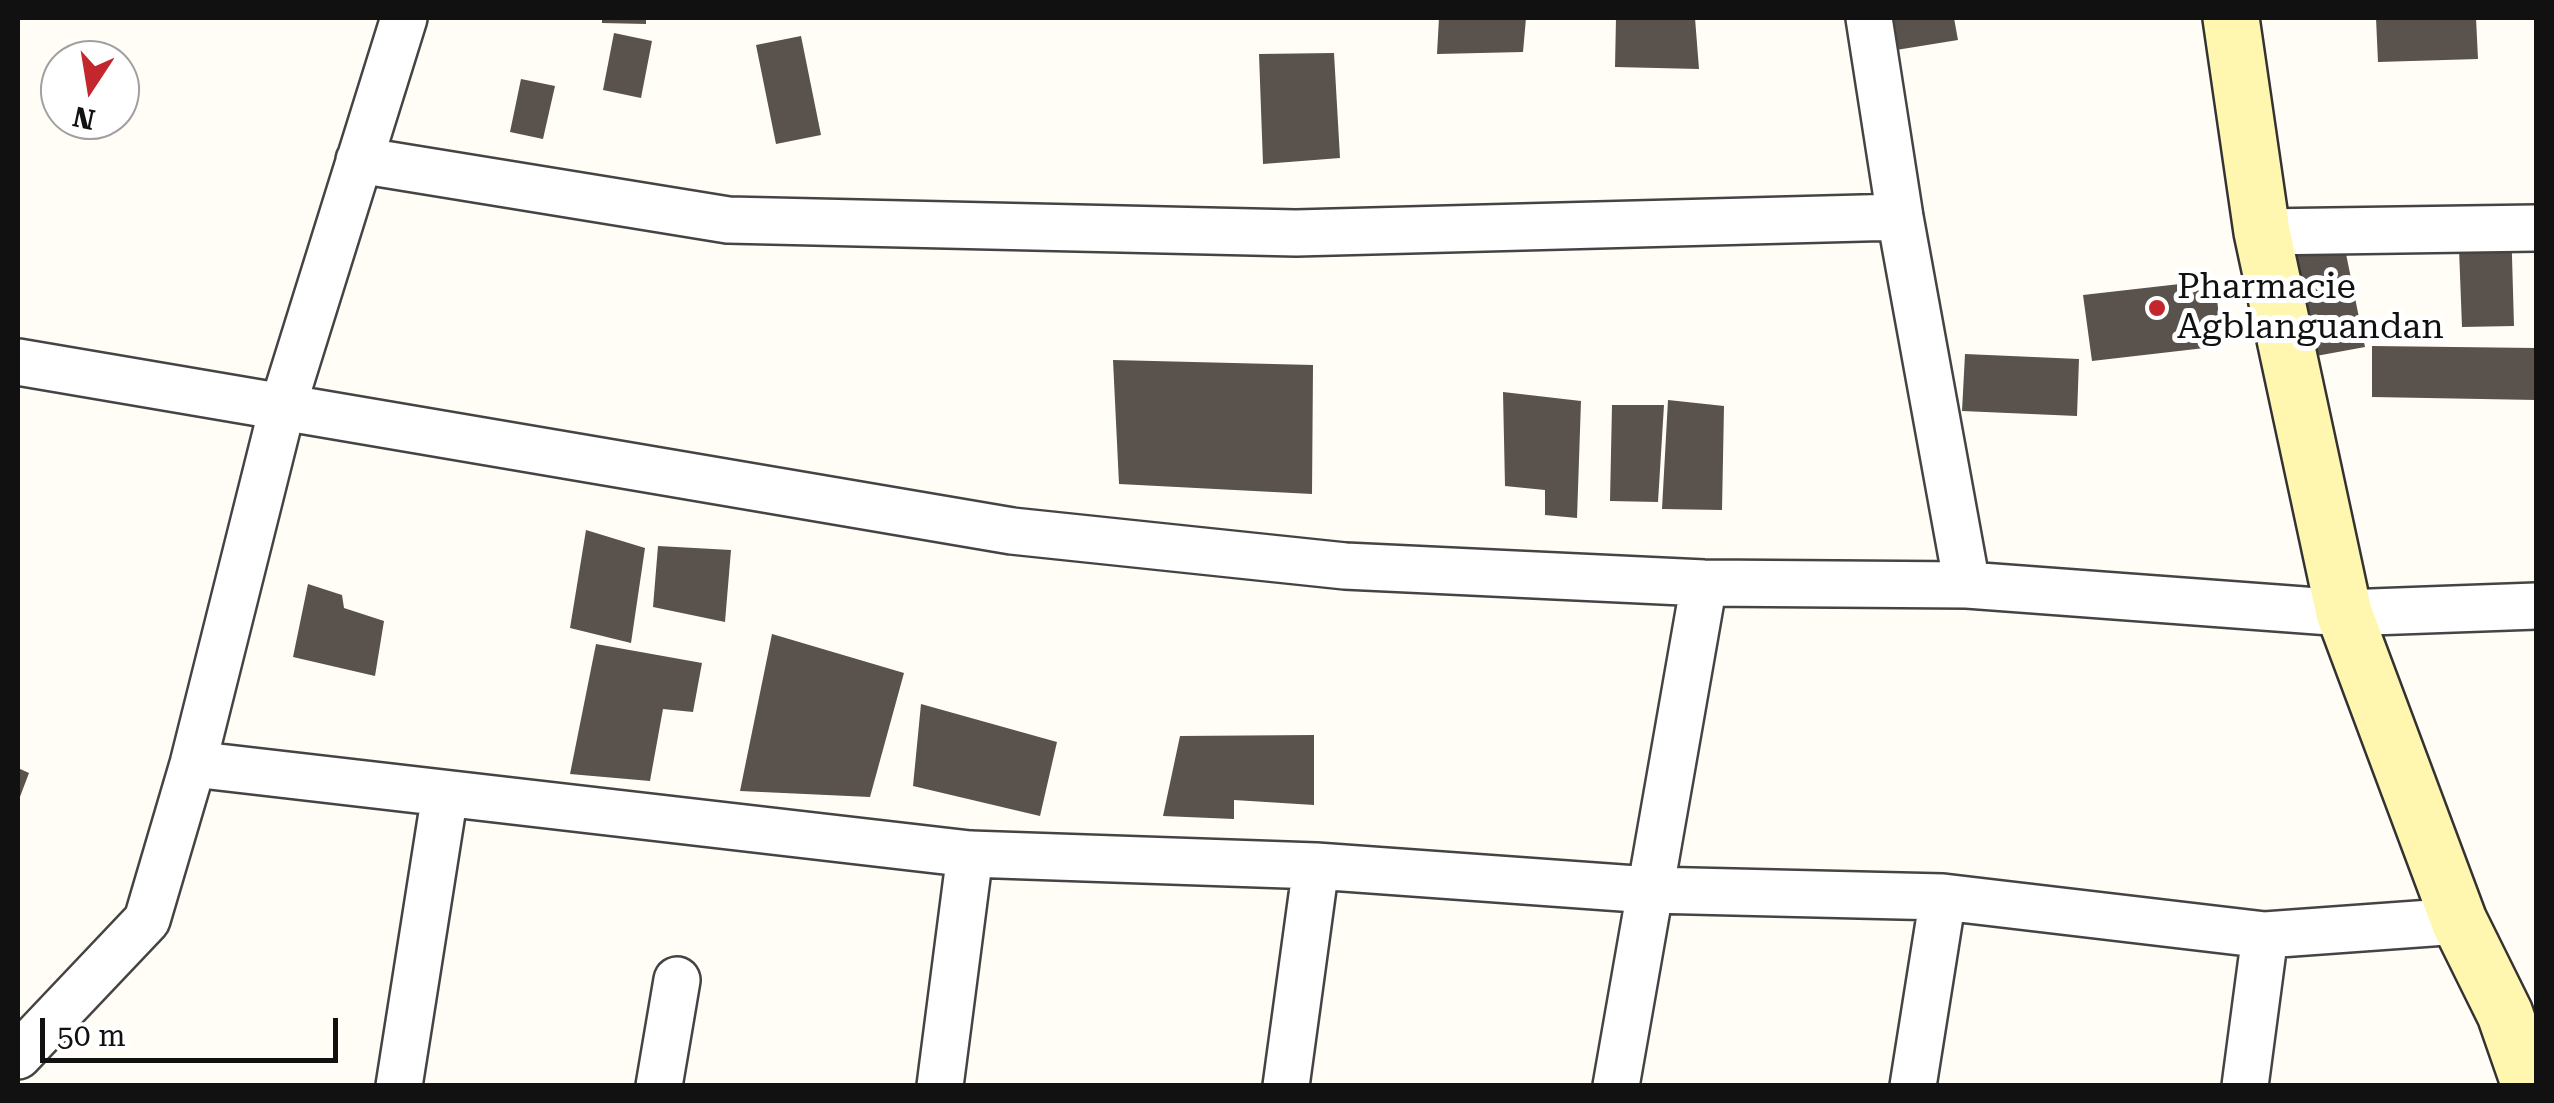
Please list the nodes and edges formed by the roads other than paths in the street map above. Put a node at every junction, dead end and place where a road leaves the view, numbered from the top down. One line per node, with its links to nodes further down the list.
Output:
1 (404, 18): 4 (street)
2 (1870, 18): 5 (street)
3 (2232, 18): 7 (street)
4 (360, 160): 5 (street); 9 (street)
5 (1900, 217): 11 (street)
6 (2536, 228): 7 (street)
7 (2262, 232): 13 (street)
8 (18, 362): 9 (street)
9 (282, 409): 10 (street); 14 (street)
10 (1704, 583): 11 (street); 18 (street)
11 (1967, 585): 13 (street)
12 (2536, 606): 13 (street)
13 (2344, 613): 20 (street)
14 (193, 764): 15 (street); 24 (street)
15 (445, 794): 16 (street); 25 (street)
16 (970, 854): 17 (street); 27 (street)
17 (1316, 866): 18 (street); 28 (street)
18 (1650, 890): 19 (street); 29 (street)
19 (1943, 896): 21 (street); 30 (street)
20 (2459, 920): 21 (street); 23 (street)
21 (2265, 935): 31 (street)
22 (677, 980): 26 (street)
23 (2521, 1011): 32 (street)
24 (18, 1056)
25 (399, 1086)
26 (659, 1086)
27 (940, 1086)
28 (1286, 1086)
29 (1616, 1086)
30 (1913, 1086)
31 (2245, 1086)
32 (2530, 1086)

